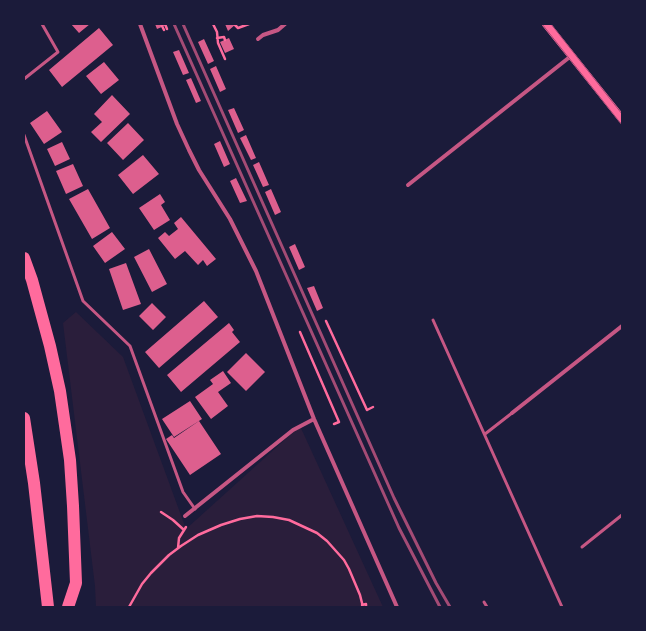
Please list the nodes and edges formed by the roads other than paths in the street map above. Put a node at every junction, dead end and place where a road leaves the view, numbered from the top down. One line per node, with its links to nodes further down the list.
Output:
1 (42, 24): 7 (lane)
2 (140, 24): 16 (street)
3 (285, 24): 5 (street)
4 (546, 24): 6 (main road)
5 (258, 39)
6 (571, 55): 8 (main road); 10 (street)
7 (24, 79)
8 (622, 119)
9 (24, 135): 18 (lane)
10 (408, 185)
11 (24, 258): 24 (highway)
12 (433, 320): 17 (lane)
13 (622, 326): 14 (street)
14 (512, 413): 17 (lane)
15 (24, 418): 23 (highway)
16 (314, 419): 18 (street); 25 (street)
17 (485, 434): 27 (lane)
18 (195, 508): 20 (street)
19 (622, 515): 21 (lane)
20 (185, 516)
21 (582, 547)
22 (484, 602): 26 (lane)
23 (48, 607)
24 (68, 607)
25 (398, 607)
26 (487, 607)
27 (562, 607)

